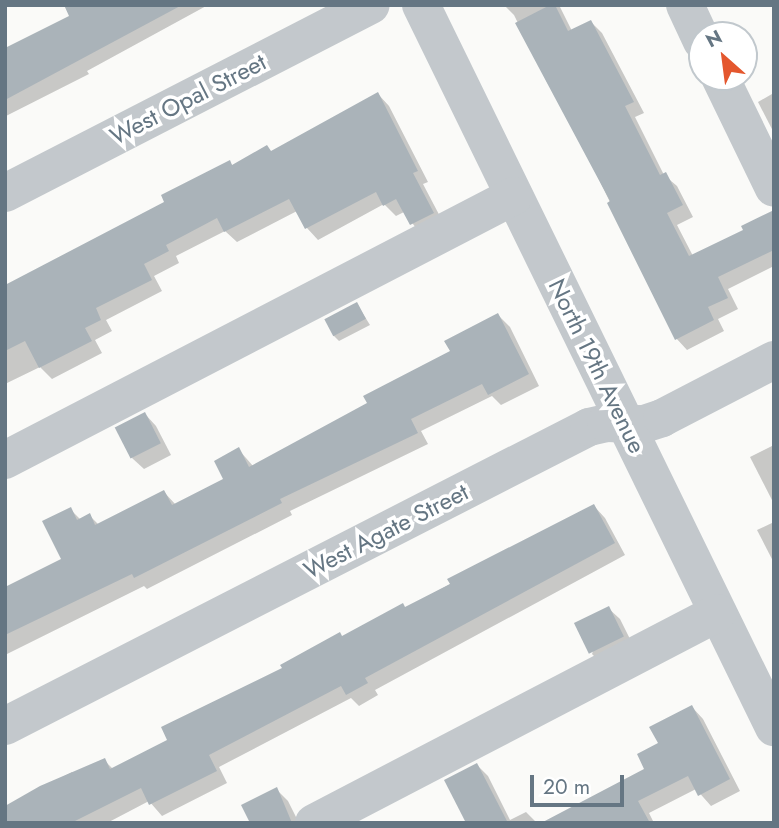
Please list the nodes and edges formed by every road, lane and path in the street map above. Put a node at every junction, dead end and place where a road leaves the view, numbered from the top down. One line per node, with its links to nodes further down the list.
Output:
1 (371, 5): 7 (street, West Opal Street)
2 (421, 5): 8 (street, North 19th Avenue)
3 (685, 5): 4 (street)
4 (693, 21)
5 (727, 91): 6 (street)
6 (774, 188)
7 (5, 193)
8 (514, 196): 10 (street, North 19th Avenue); 11 (street)
9 (774, 360): 10 (street, West Agate Street)
10 (625, 423): 12 (street, North 19th Avenue); 13 (street, West Agate Street)
11 (5, 460)
12 (718, 613): 14 (street, North 19th Avenue); 15 (street)
13 (5, 726)
14 (774, 727)
15 (314, 823)

